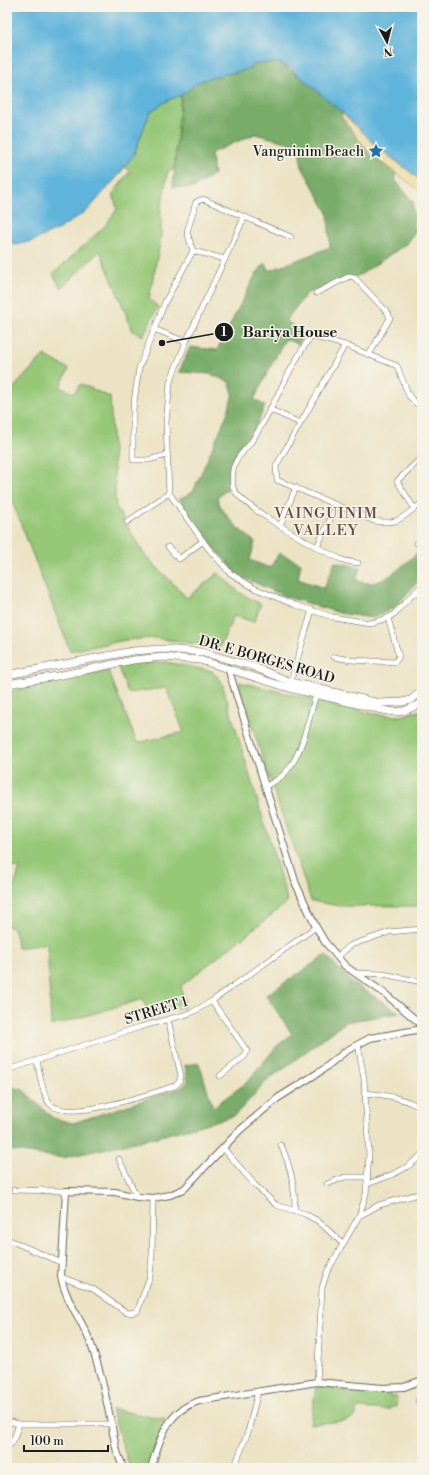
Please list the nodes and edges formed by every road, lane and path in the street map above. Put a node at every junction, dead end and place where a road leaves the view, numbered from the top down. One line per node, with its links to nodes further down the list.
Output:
1 (245, 216): 2 (street); 3 (street); 4 (street)
2 (292, 237)
3 (193, 251): 4 (street); 6 (street)
4 (225, 259): 7 (street)
5 (316, 293): 9 (street)
6 (154, 329): 7 (street); 13 (street)
7 (186, 342): 13 (street)
8 (345, 345): 9 (street); 10 (street); 12 (street)
9 (369, 355): 11 (street)
10 (269, 409): 12 (street); 21 (street)
11 (422, 409)
12 (300, 423): 15 (street)
13 (167, 455): 16 (street)
14 (422, 457): 19 (street)
15 (296, 488): 18 (street); 21 (street)
16 (169, 493): 20 (street); 22 (street)
17 (422, 503): 19 (street)
18 (337, 506): 19 (street); 24 (street)
19 (414, 508)
20 (127, 522)
21 (280, 526): 24 (street)
22 (203, 541): 23 (street); 29 (street)
23 (168, 547)
24 (318, 547): 25 (street)
25 (358, 563)
26 (422, 585): 27 (street)
27 (416, 592): 28 (street); 30 (street)
28 (422, 599)
29 (312, 610): 30 (street); 35 (street)
30 (388, 618): 31 (street)
31 (334, 657)
32 (228, 668): 34 (main road, DR. E BORGES ROAD); 35 (main road, DR. E BORGES ROAD); 39 (street)
33 (7, 675): 35 (main road, DR. E BORGES ROAD)
34 (7, 684)
35 (290, 685): 36 (main road, DR. E BORGES ROAD); 37 (main road, DR. E BORGES ROAD)
36 (422, 691)
37 (316, 695): 38 (main road, DR. E BORGES ROAD); 39 (street)
38 (422, 703)
39 (266, 786): 40 (street)
40 (316, 927): 42 (street); 45 (street, STREET 1)
41 (422, 929): 42 (street)
42 (337, 957): 43 (street)
43 (353, 973): 44 (street); 47 (street)
44 (422, 982)
45 (212, 1001): 46 (street, STREET 1); 52 (street)
46 (168, 1019): 50 (street, STREET 1); 50 (street)
47 (422, 1025)
48 (422, 1029): 49 (street)
49 (358, 1044): 53 (street); 56 (street)
50 (37, 1060): 51 (street, STREET 1)
51 (7, 1070)
52 (220, 1076)
53 (364, 1093): 54 (street); 59 (street)
54 (422, 1109)
55 (281, 1145): 67 (street)
56 (224, 1148): 66 (street); 67 (street)
57 (422, 1154): 61 (street)
58 (119, 1159): 65 (street)
59 (368, 1176): 60 (street); 61 (street)
60 (327, 1184)
61 (367, 1184): 68 (street)
62 (14, 1190): 63 (street)
63 (66, 1191): 65 (street); 71 (street)
64 (422, 1194): 68 (street)
65 (137, 1197): 66 (street)
66 (153, 1198): 72 (street)
67 (295, 1211): 70 (street)
68 (359, 1216): 70 (street)
69 (7, 1239): 71 (street)
70 (342, 1243): 74 (street)
71 (62, 1263): 72 (street)
72 (61, 1277): 78 (street)
73 (422, 1380): 74 (street)
74 (317, 1382): 75 (street)
75 (258, 1391): 81 (street); 82 (street)
76 (7, 1421): 77 (street)
77 (19, 1424): 78 (street); 79 (street)
78 (113, 1424): 80 (street)
79 (7, 1448)
80 (123, 1467)
81 (151, 1468)
82 (234, 1468)

